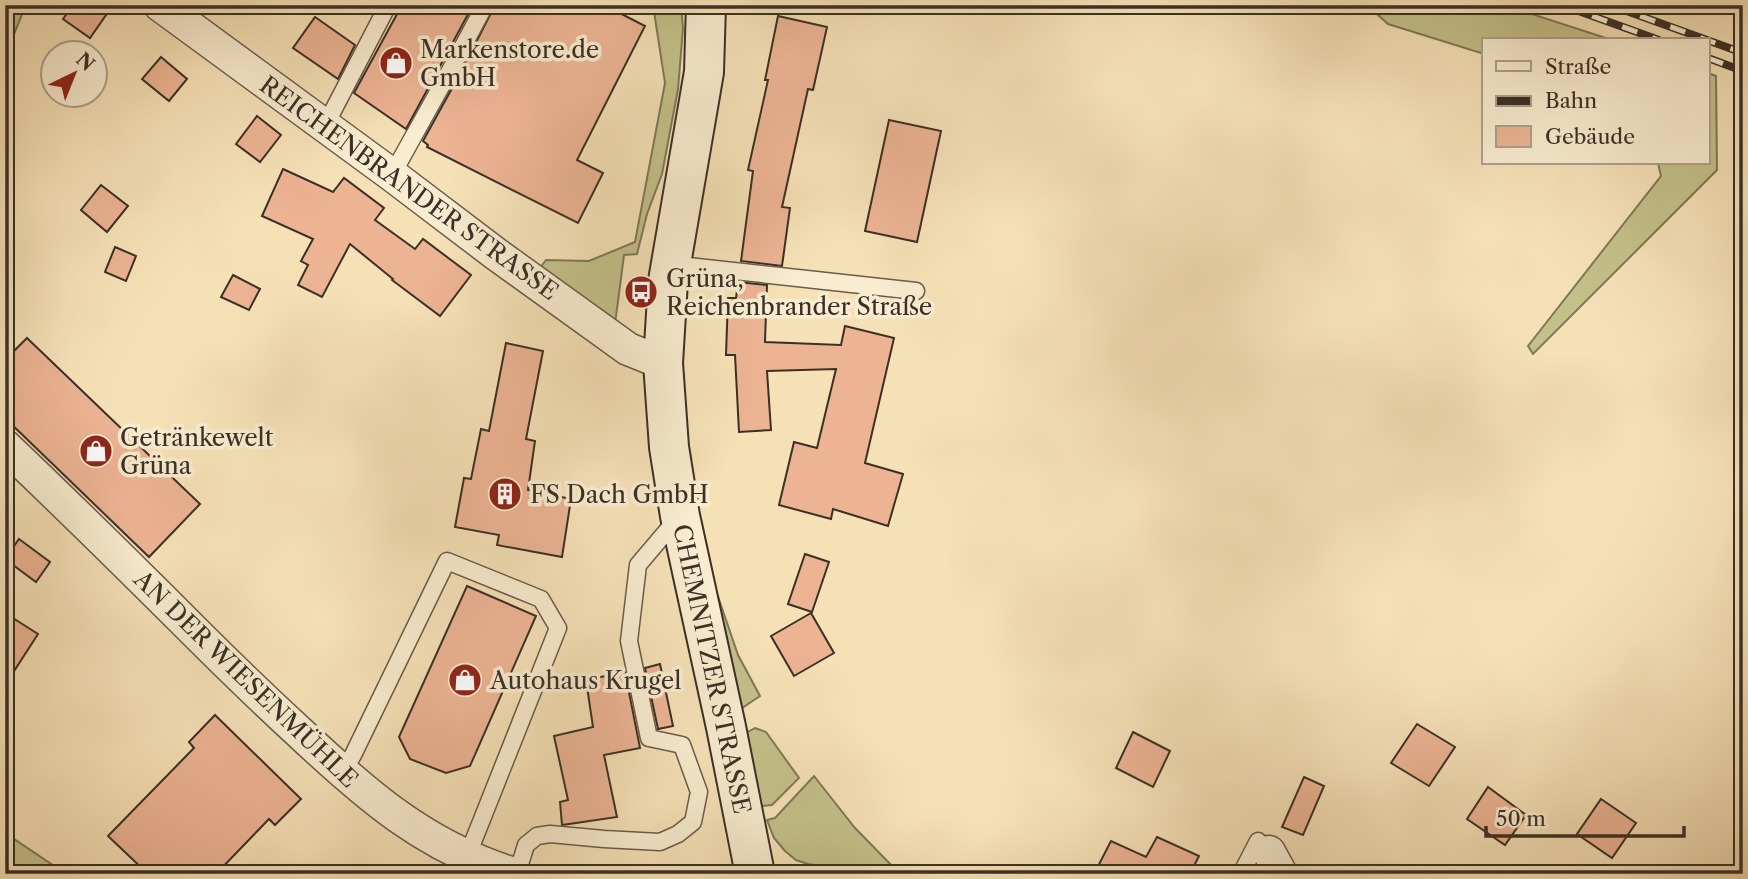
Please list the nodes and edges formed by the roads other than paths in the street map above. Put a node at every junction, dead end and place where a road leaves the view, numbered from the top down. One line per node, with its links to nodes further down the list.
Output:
1 (160, 5): 5 (street, REICHENBRANDER STRASSE)
2 (387, 5): 5 (lane)
3 (485, 5): 6 (lane)
4 (706, 5): 7 (main road, CHEMNITZER STRASSE)
5 (325, 126): 6 (street, REICHENBRANDER STRASSE)
6 (391, 175): 9 (street, REICHENBRANDER STRASSE)
7 (670, 264): 8 (lane); 9 (main road, CHEMNITZER STRASSE)
8 (916, 291)
9 (663, 363): 11 (main road, CHEMNITZER STRASSE)
10 (5, 446): 12 (street, AN DER WIESENMÜHLE)
11 (680, 516): 15 (lane); 16 (main road, CHEMNITZER STRASSE)
12 (342, 773): 14 (street, AN DER WIESENMÜHLE); 14 (lane)
13 (1269, 856): 17 (lane)
14 (467, 857): 15 (street, AN DER WIESENMÜHLE)
15 (516, 874)
16 (755, 874)
17 (1241, 874)

